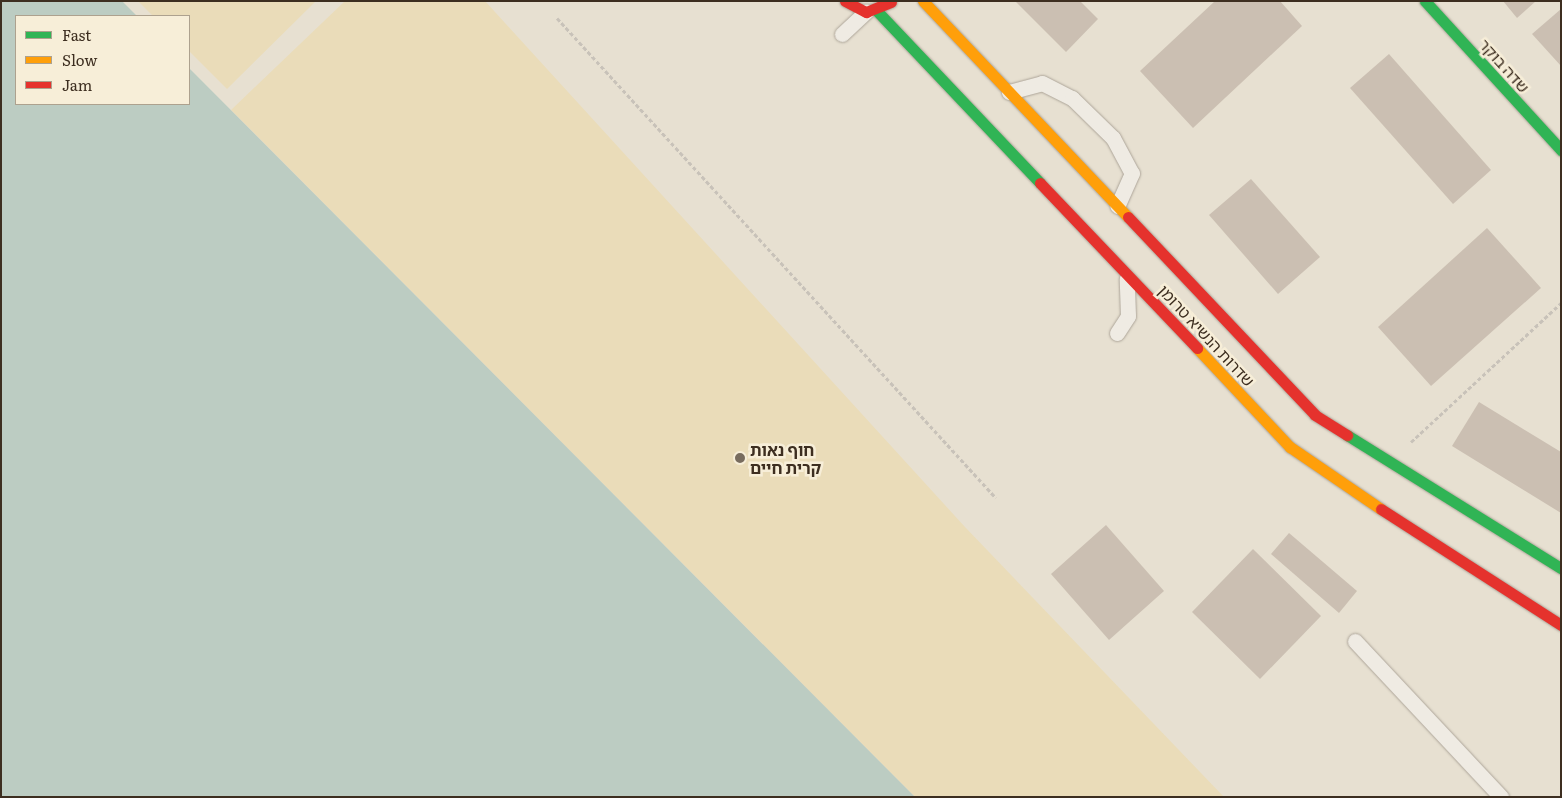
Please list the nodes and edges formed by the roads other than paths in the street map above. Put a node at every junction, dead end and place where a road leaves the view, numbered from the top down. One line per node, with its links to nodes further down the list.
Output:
1 (845, 1): 5 (street, שדרות הנשיא טרומן)
2 (892, 1): 5 (street)
3 (922, 1): 7 (street, שדרות הנשיא טרומן)
4 (1424, 1): 8 (street, שדה בוקר)
5 (872, 11): 6 (lane); 10 (street, שדרות הנשיא טרומן)
6 (842, 34)
7 (1009, 92): 9 (street, שדרות הנשיא טרומן); 9 (lane)
8 (1561, 150)
9 (1117, 206): 12 (street, שדרות הנשיא טרומן)
10 (1125, 271): 11 (lane); 13 (street, שדרות הנשיא טרומן)
11 (1117, 333)
12 (1561, 568)
13 (1561, 625)
14 (1356, 642): 15 (lane)
15 (1501, 797)

